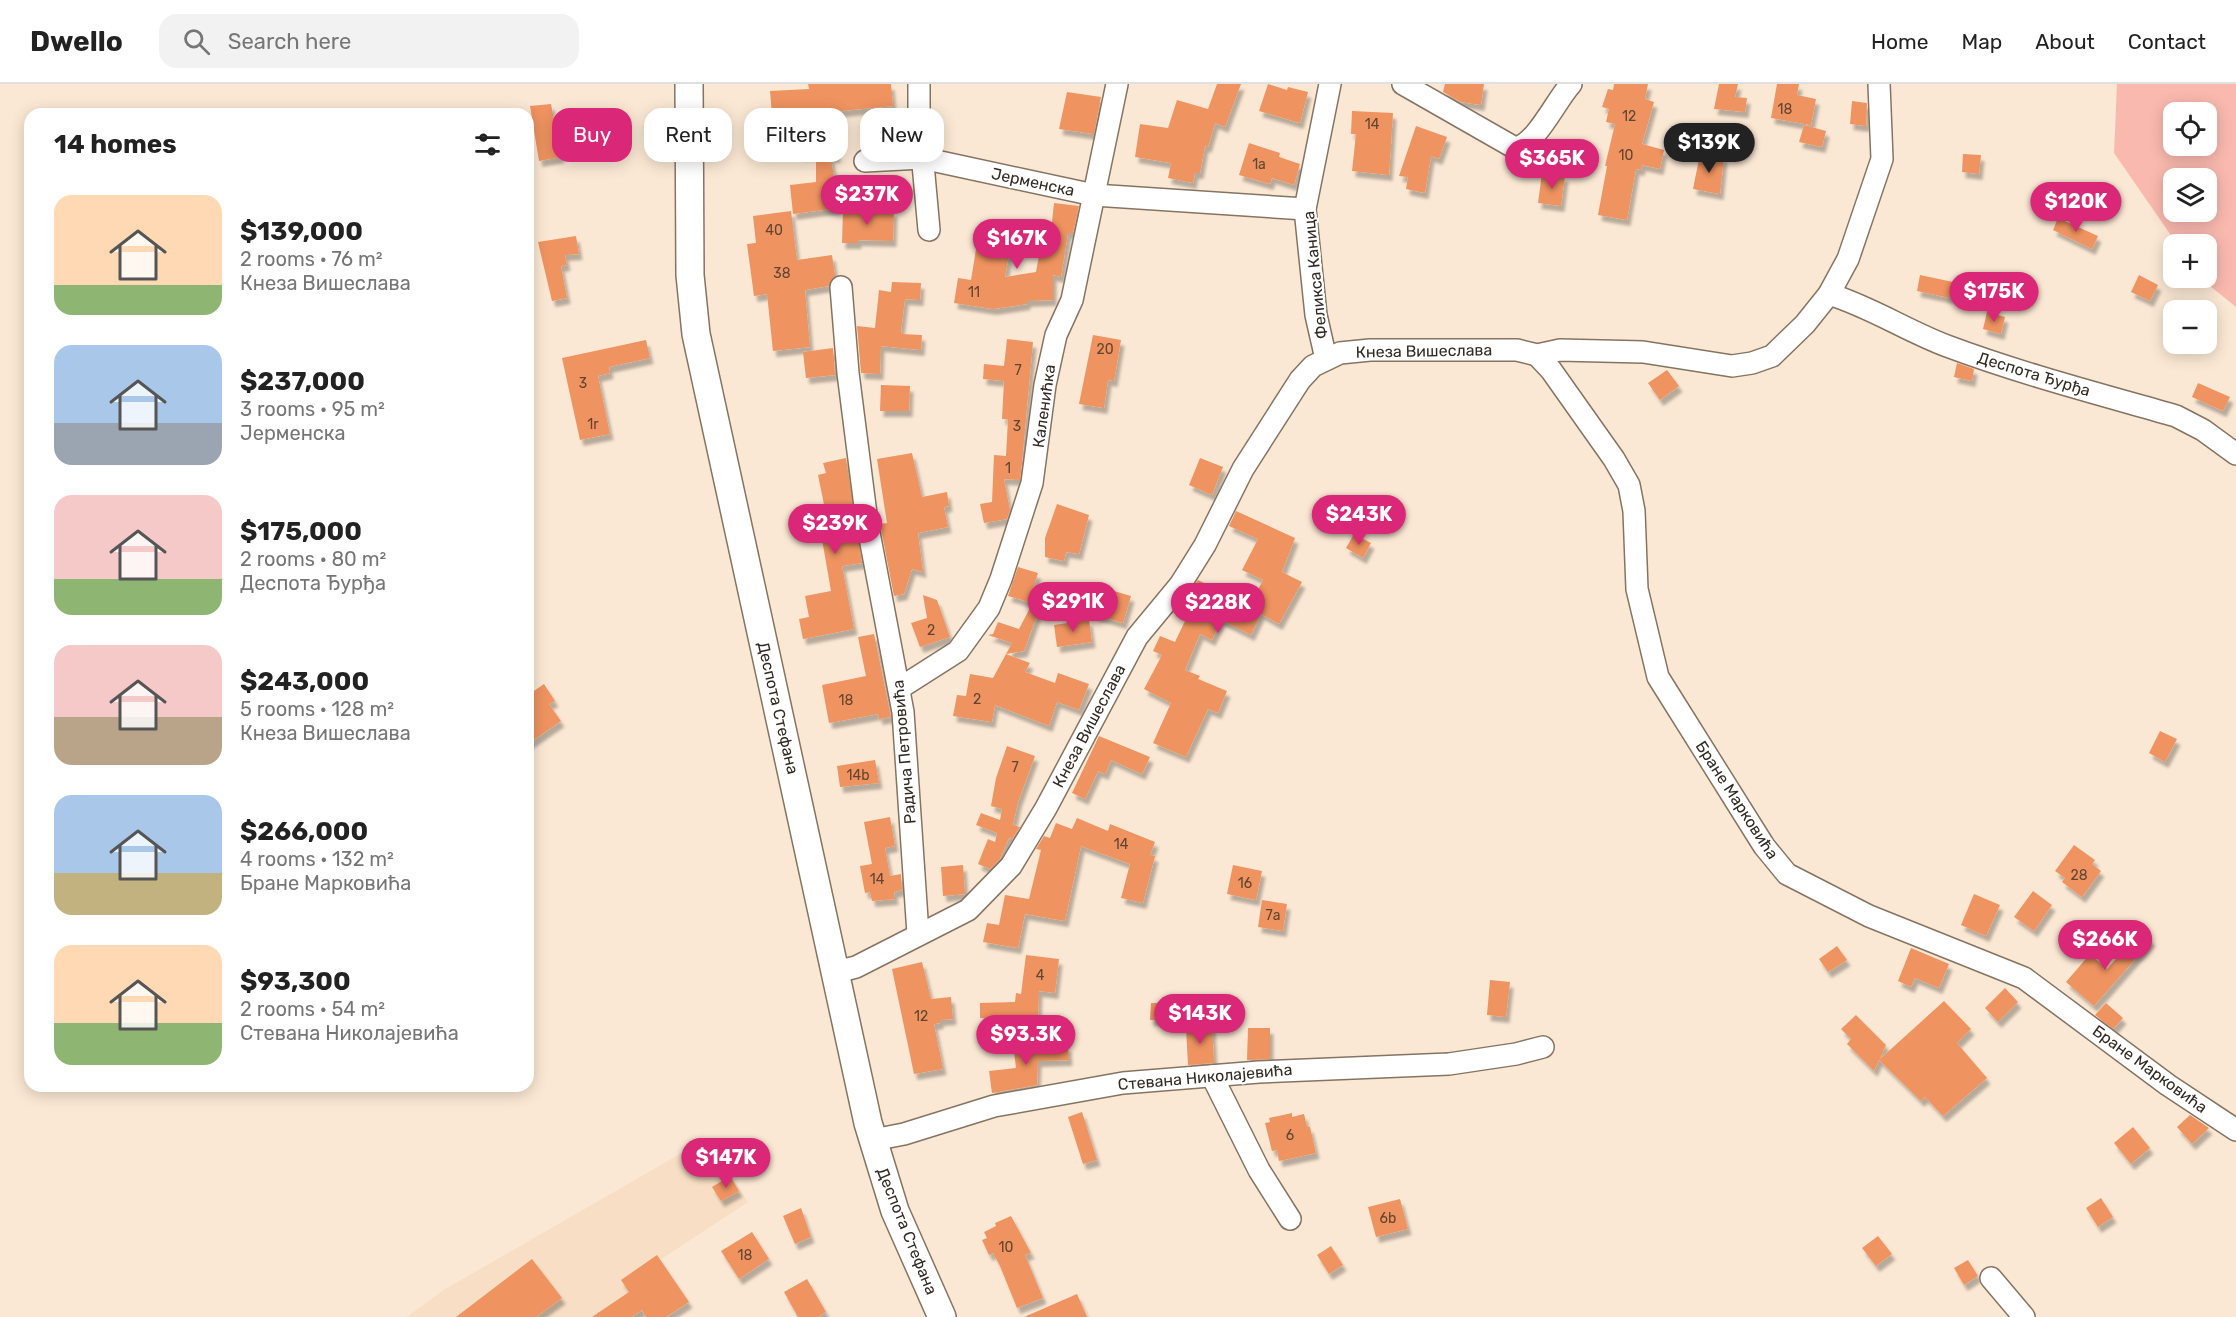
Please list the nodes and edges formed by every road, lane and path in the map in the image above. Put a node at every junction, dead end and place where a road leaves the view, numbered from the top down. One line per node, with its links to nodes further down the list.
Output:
1 (689, 84): 21 (main road, Деспота Стефана)
2 (919, 84): 8 (street)
3 (1118, 84): 11 (street, Каленићка)
4 (1330, 84): 12 (street, Феликса Каница)
5 (1403, 84): 6 (street)
6 (1571, 84)
7 (1879, 84): 15 (street, Кнеза Вишеслава)
8 (920, 108)
9 (922, 162): 13 (street)
10 (941, 162): 11 (street, Јерменска)
11 (1094, 195): 12 (street, Јерменска); 19 (street, Каленићка)
12 (1305, 209): 17 (street, Феликса Каница)
13 (929, 230)
14 (841, 287): 19 (street, Радича Петровића)
15 (1829, 294): 16 (street, Кнеза Вишеслава); 18 (street, Деспота Ђурђа)
16 (1537, 355): 17 (street, Кнеза Вишеслава); 24 (street, Бране Марковића)
17 (1326, 359): 20 (street, Кнеза Вишеслава)
18 (2236, 454)
19 (900, 688): 20 (street, Радича Петровића)
20 (918, 934): 21 (street, Кнеза Вишеслава)
21 (836, 972): 25 (main road, Деспота Стефана)
22 (1543, 1047): 23 (street, Стевана Николајевића)
23 (1212, 1076): 25 (street, Стевана Николајевића); 26 (street)
24 (2236, 1130)
25 (873, 1140): 28 (main road, Деспота Стефана)
26 (1290, 1219)
27 (1991, 1278): 29 (street)
28 (942, 1317)
29 (2024, 1317)

